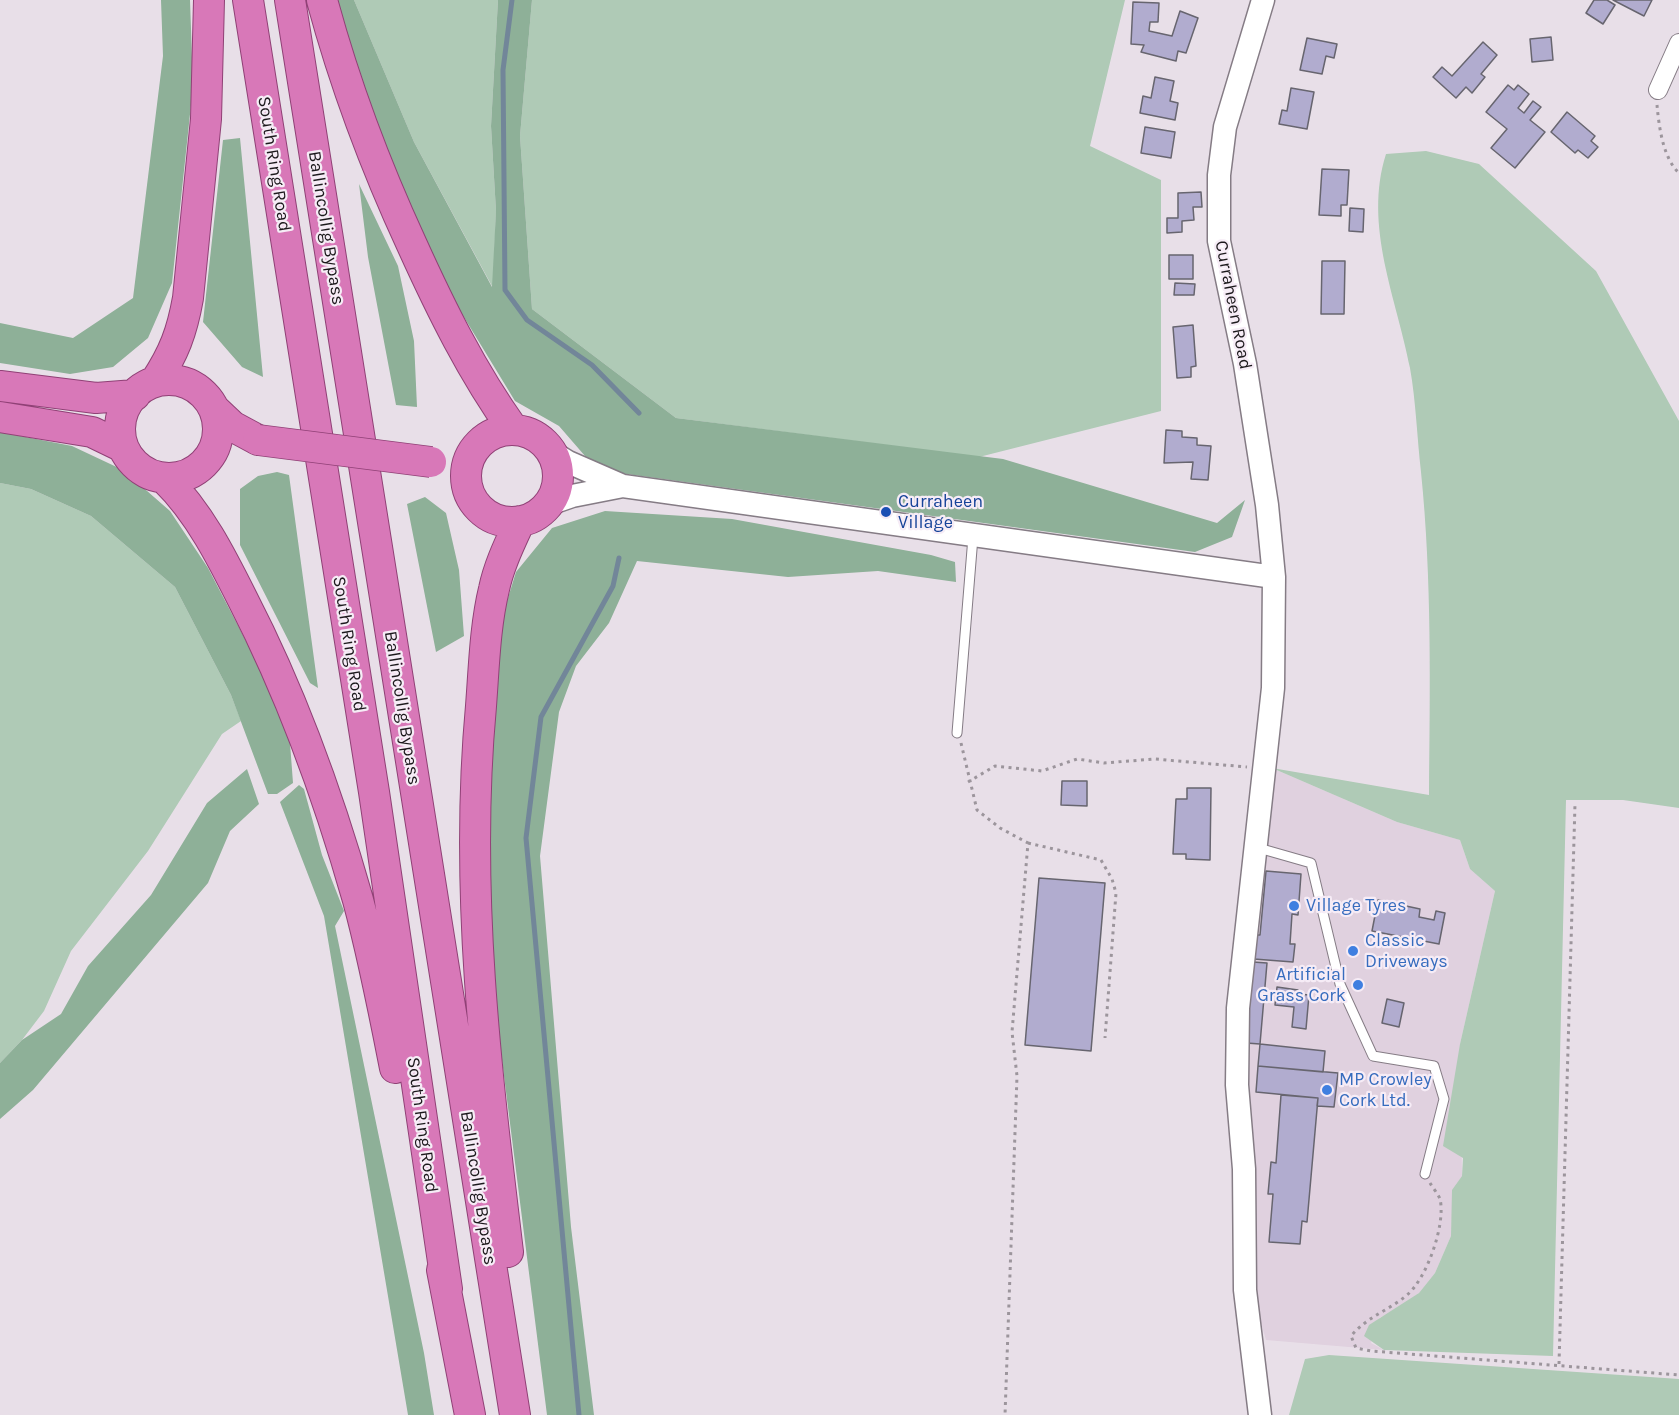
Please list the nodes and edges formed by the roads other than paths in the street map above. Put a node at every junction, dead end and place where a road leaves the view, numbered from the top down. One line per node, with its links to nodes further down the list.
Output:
1 (208, 0): 9 (highway)
2 (249, 0): 29 (highway, South Ring Road)
3 (290, 0): 31 (highway, Ballincollig Bypass)
4 (322, 0): 12 (highway)
5 (1263, 0): 25 (street, Curraheen Road)
6 (1679, 43): 7 (street)
7 (1658, 90)
8 (0, 386): 9 (highway)
9 (145, 388): 10 (highway); 15 (highway)
10 (214, 410): 13 (highway); 16 (highway)
11 (0, 417): 15 (highway)
12 (513, 429): 14 (highway); 17 (highway)
13 (258, 440): 16 (highway); 18 (highway, bridge)
14 (479, 443): 18 (highway); 20 (highway)
15 (123, 447): 19 (highway)
16 (214, 449): 19 (highway)
17 (552, 452): 21 (street); 22 (highway)
18 (431, 462): 20 (highway)
19 (165, 479): 29 (highway)
20 (466, 486): 23 (highway)
21 (623, 486): 22 (street); 24 (street)
22 (549, 504): 23 (highway)
23 (520, 521): 31 (highway)
24 (973, 537): 25 (street); 26 (lane)
25 (1274, 578): 27 (street, Curraheen Road)
26 (957, 733)
27 (1255, 847): 28 (lane); 32 (street, Curraheen Road)
28 (1425, 1174)
29 (447, 1289): 30 (highway)
30 (470, 1415)
31 (516, 1415)
32 (1260, 1415)

